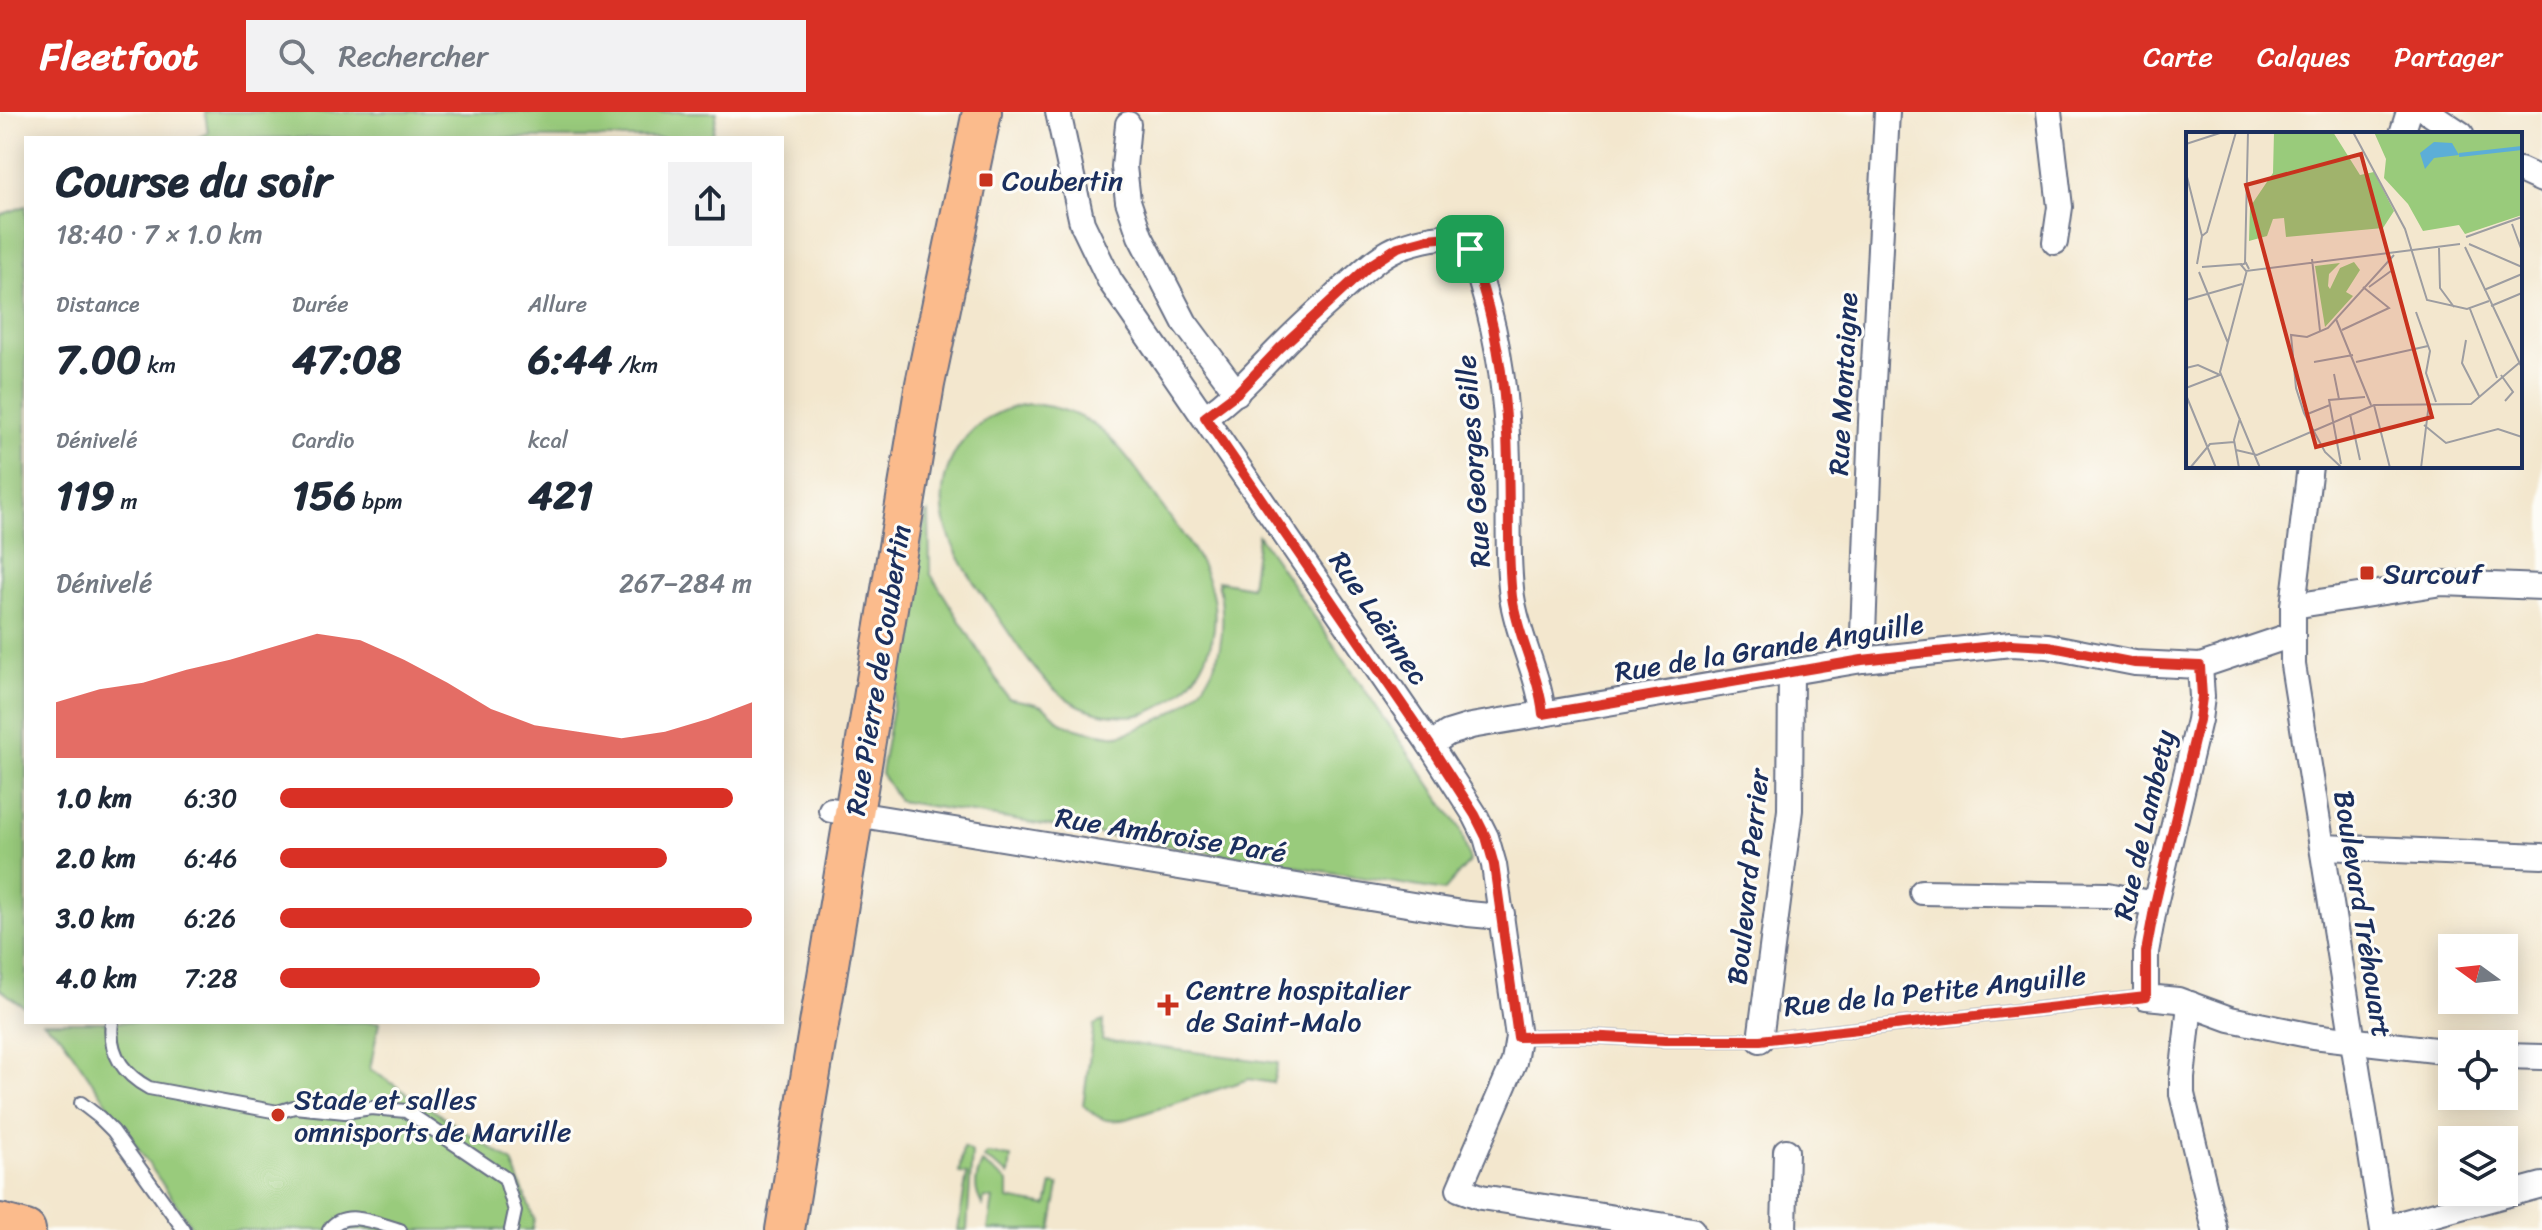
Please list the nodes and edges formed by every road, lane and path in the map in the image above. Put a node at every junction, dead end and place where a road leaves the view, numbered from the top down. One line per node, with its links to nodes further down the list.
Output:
1 (958, 112): 25 (main road, Rue Pierre de Coubertin)
2 (982, 112): 25 (main road, Rue Pierre de Coubertin)
3 (1058, 112): 15 (street, Rue Laënnec)
4 (1887, 112): 20 (street, Rue Montaigne)
5 (2049, 112): 13 (street)
6 (2409, 112): 9 (street)
7 (2428, 112): 10 (street)
8 (1128, 124): 14 (street)
9 (2403, 132)
10 (2458, 132)
11 (2522, 171): 12 (street)
12 (2542, 180)
13 (2055, 242)
14 (1237, 393): 15 (street, Rue Georges Gille); 23 (street, Rue Georges Gille)
15 (1205, 417): 24 (street, Rue Laënnec)
16 (2310, 468): 18 (street, Boulevard Tréhouart)
17 (2542, 587): 18 (street)
18 (2293, 606): 19 (street, Boulevard Tréhouart)
19 (2292, 635): 21 (street); 26 (street, Boulevard Tréhouart)
20 (1862, 660): 21 (street, Rue de la Grande Anguille); 22 (street, Rue de la Grande Anguille)
21 (2208, 663): 29 (street, Rue de Lambety)
22 (1791, 671): 23 (street, Rue de la Grande Anguille); 35 (street, Boulevard Perrier)
23 (1543, 714): 24 (street, Rue de la Grande Anguille)
24 (1430, 745): 30 (street, Rue Laënnec)
25 (843, 812): 30 (street, Rue Ambroise Paré); 49 (main road, Rue Pierre de Coubertin); 50 (main road, Rue Pierre de Coubertin)
26 (2323, 847): 27 (street); 36 (street, Boulevard Tréhouart)
27 (2542, 856)
28 (1922, 892): 29 (street)
29 (2155, 904): 31 (street, Rue de Lambety)
30 (1502, 914): 34 (street, Rue Laënnec)
31 (2146, 997): 32 (street, Rue de la Petite Anguille); 35 (lane, Rue de la Petite Anguille)
32 (2190, 1004): 36 (street, Rue de la Petite Anguille); 53 (street)
33 (112, 1024): 48 (lane)
34 (1518, 1037): 35 (lane, Rue de la Petite Anguille); 51 (street, Rue Laënnec)
35 (1760, 1040)
36 (2352, 1042): 37 (street, Rue de la Petite Anguille); 54 (street, Boulevard Tréhouart)
37 (2438, 1051)
38 (2518, 1056): 39 (street)
39 (2542, 1057)
40 (81, 1103): 45 (lane)
41 (1786, 1151): 52 (street)
42 (2542, 1185): 54 (street)
43 (0, 1223): 44 (main road)
44 (26, 1230)
45 (184, 1230)
46 (329, 1230): 47 (lane)
47 (400, 1230)
48 (511, 1230)
49 (762, 1230)
50 (785, 1230)
51 (1692, 1230)
52 (1784, 1230)
53 (2215, 1230)
54 (2385, 1230)

